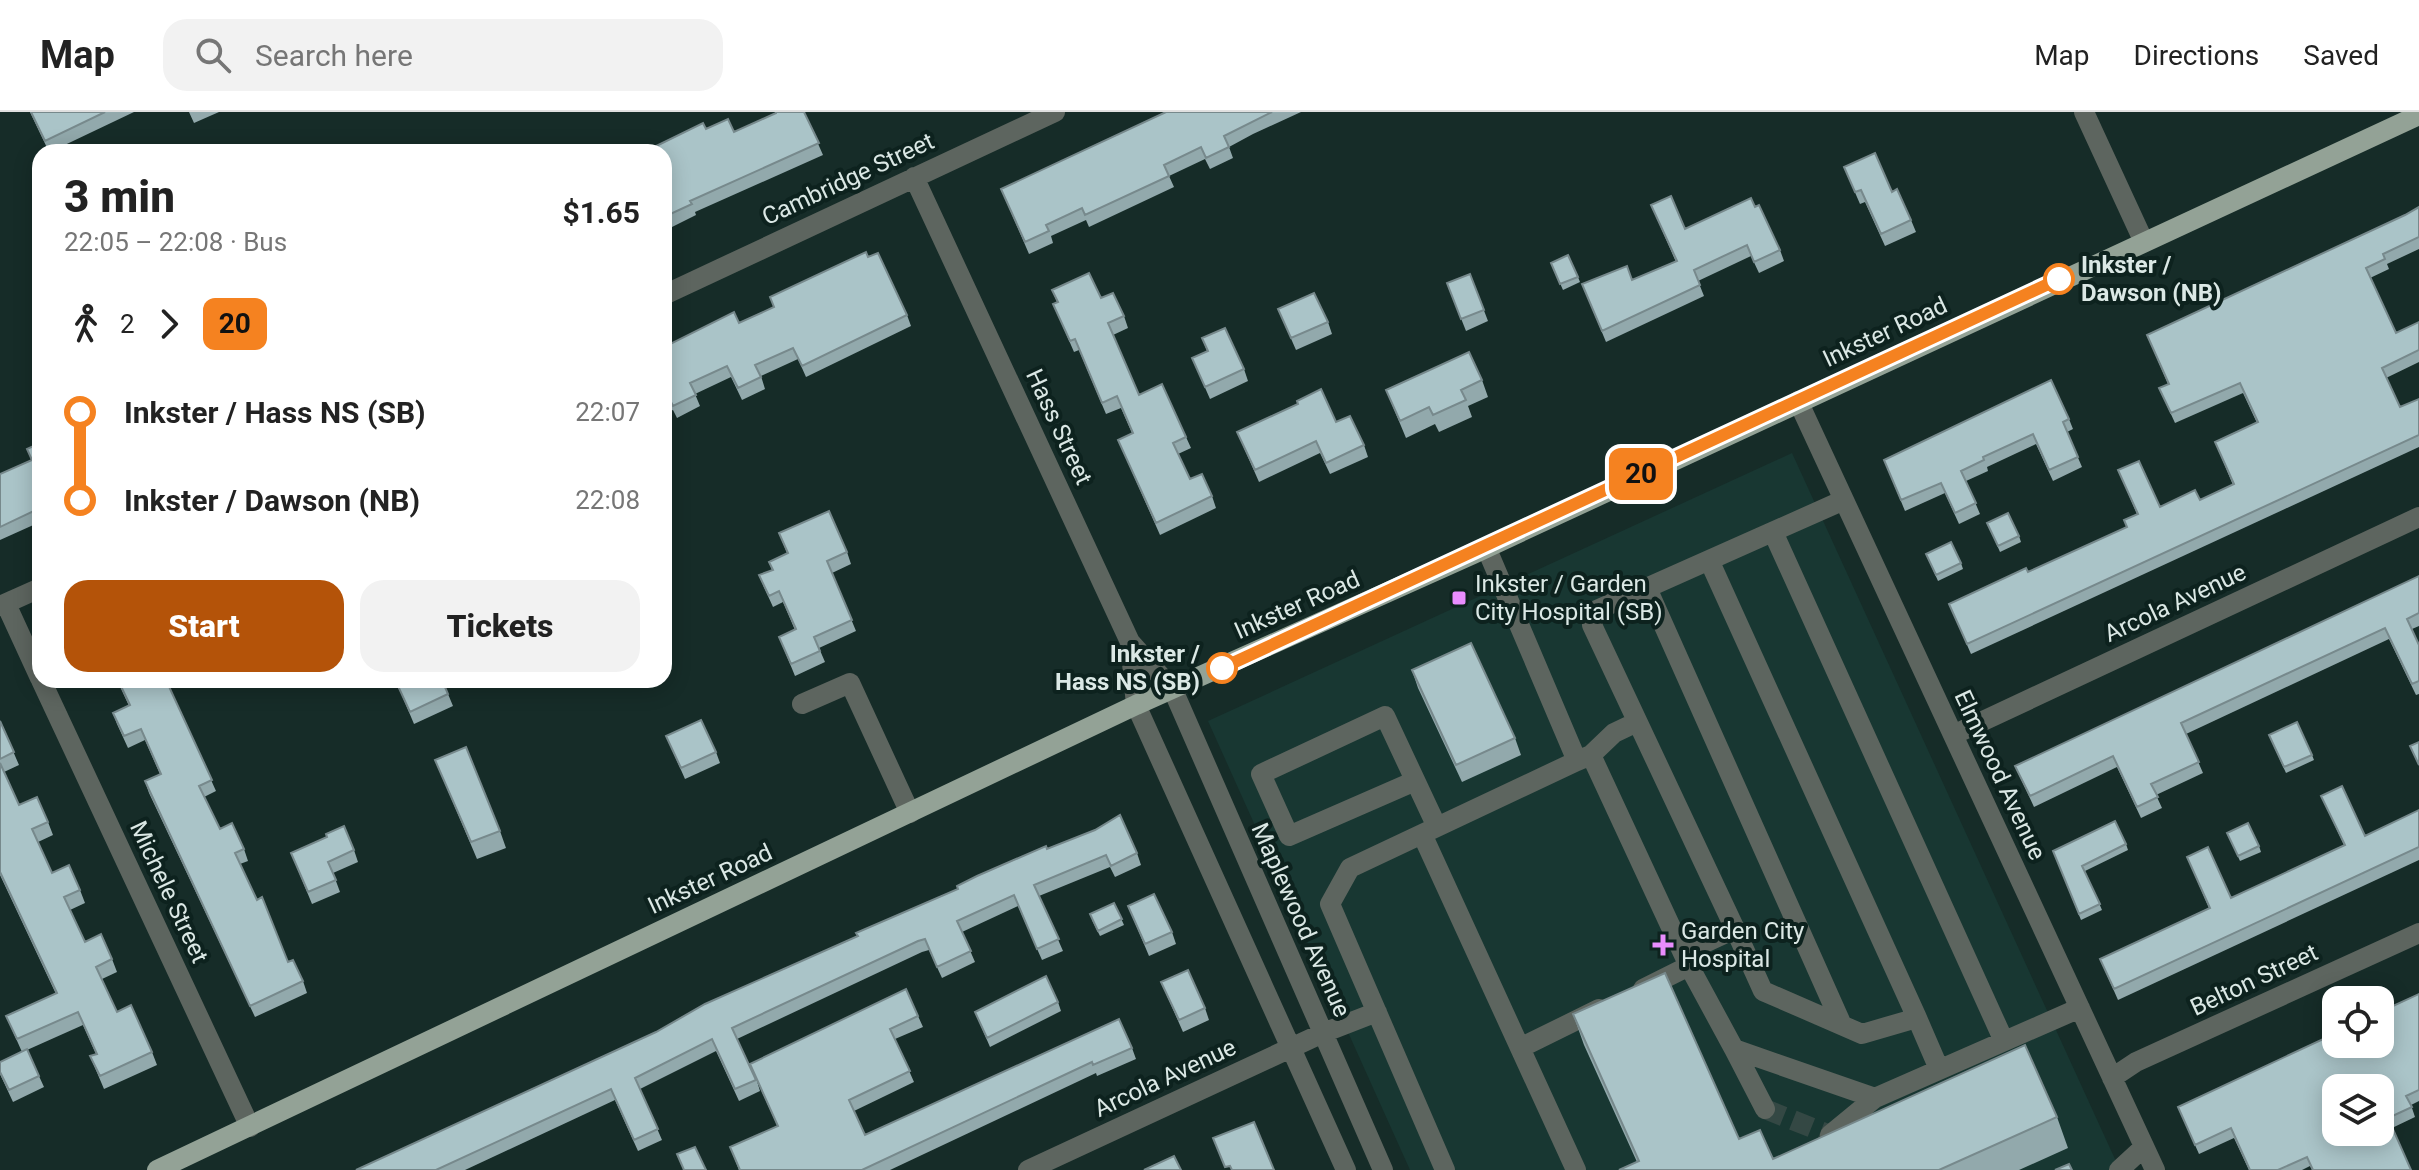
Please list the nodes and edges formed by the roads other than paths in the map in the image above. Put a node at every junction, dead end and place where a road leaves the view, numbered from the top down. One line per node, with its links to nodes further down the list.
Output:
1 (1055, 112): 4 (street, Cambridge Street)
2 (2084, 112): 5 (street)
3 (2419, 115): 5 (main road, Inkster Road)
4 (914, 177): 6 (street, Cambridge Street); 16 (street, Hass Street)
5 (2143, 240): 7 (main road, Inkster Road)
6 (672, 291)
7 (1798, 401): 8 (street, Elmwood Avenue); 11 (main road, Inkster Road)
8 (1844, 500): 10 (street); 23 (street, Elmwood Avenue)
9 (2419, 517): 23 (street, Arcola Avenue)
10 (1773, 532): 12 (street); 36 (street)
11 (1486, 547): 19 (main road, Inkster Road); 24 (street)
12 (1709, 560): 13 (street); 33 (street)
13 (1647, 588): 22 (street); 34 (street)
14 (32, 592): 15 (street)
15 (3, 605): 17 (street, Michele Street)
16 (1130, 642): 19 (street, Maplewood Avenue); 21 (street, Hass Street)
17 (32, 661)
18 (45, 688): 44 (street, Michele Street)
19 (1173, 690): 21 (main road, Inkster Road); 35 (street, Maplewood Avenue)
20 (802, 704): 26 (street)
21 (1136, 705): 26 (main road, Inkster Road); 37 (street)
22 (1635, 723): 24 (street); 28 (street)
23 (1953, 735): 31 (street, Elmwood Avenue)
24 (1584, 758): 27 (street); 30 (street)
25 (1415, 781): 25 (street); 27 (street)
26 (910, 813): 44 (main road, Inkster Road)
27 (1429, 831): 32 (street); 38 (street)
28 (1735, 929): 30 (street); 34 (street)
29 (2419, 933): 41 (street, Belton Street)
30 (1686, 960): 38 (street); 39 (street)
31 (2080, 1008): 36 (street); 41 (street, Elmwood Avenue)
32 (1377, 1012): 35 (street, Arcola Avenue); 51 (street)
33 (1917, 1018): 34 (street); 40 (street)
34 (1842, 1025)
35 (1323, 1033): 37 (street, Arcola Avenue); 50 (street, Maplewood Avenue)
36 (2003, 1039): 40 (street)
37 (1291, 1048): 48 (street, Arcola Avenue); 49 (street)
38 (1520, 1048): 52 (street)
39 (1734, 1049): 42 (street); 43 (street)
40 (1939, 1069): 42 (street)
41 (2112, 1078): 46 (street, Elmwood Avenue)
42 (1875, 1098): 45 (street)
43 (1765, 1109)
44 (250, 1127): 47 (main road, Inkster Road)
45 (1830, 1135)
46 (2144, 1147): 53 (street); 54 (street, Elmwood Avenue)
47 (157, 1170)
48 (1028, 1170)
49 (1346, 1170)
50 (1383, 1170)
51 (1445, 1170)
52 (1576, 1170)
53 (2119, 1170)
54 (2155, 1170)

